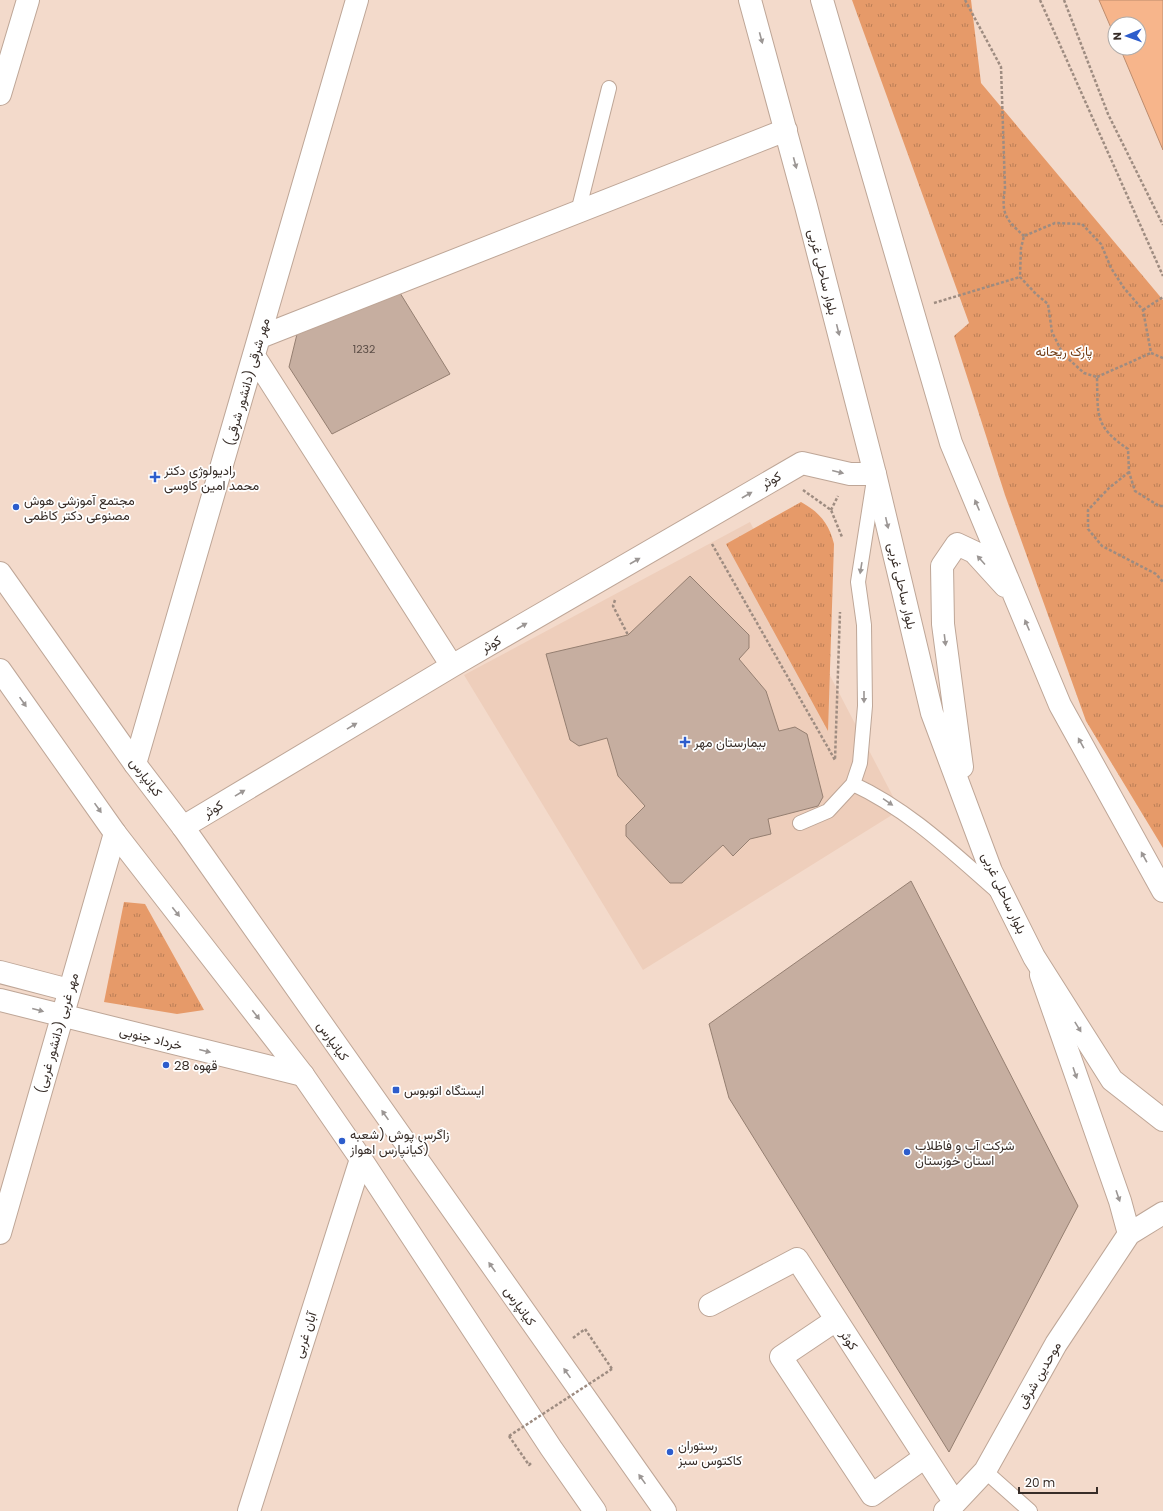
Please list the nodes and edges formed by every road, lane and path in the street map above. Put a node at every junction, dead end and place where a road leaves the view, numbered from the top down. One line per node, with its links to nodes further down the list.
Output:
1 (28, 0): 9 (street)
2 (357, 0): 19 (street, مهر شرقی (دانشور شرقی))
3 (750, 0): 10 (street, بلوار ساحلی غربی, one-way to 10)
4 (822, 0): 17 (street)
5 (965, 0): 13 (path)
6 (1040, 0): 14 (path)
7 (1064, 0): 12 (path)
8 (609, 88): 11 (lane)
9 (0, 94)
10 (786, 130): 11 (street); 24 (street, بلوار ساحلی غربی, one-way to 24)
11 (578, 212): 19 (street)
12 (1163, 225)
13 (1024, 236): 15 (path); 18 (path)
14 (1163, 276)
15 (1020, 277): 17 (path); 22 (path)
16 (1163, 297): 18 (path)
17 (913, 310): 32 (street, one-way to 17)
18 (1143, 310): 20 (path)
19 (257, 346): 35 (street); 37 (street, مهر شرقی (دانشور شرقی))
20 (1151, 353): 21 (path); 22 (path)
21 (1163, 358)
22 (1097, 377): 23 (path)
23 (1129, 472): 26 (path); 30 (path)
24 (875, 474): 35 (street, کوثر, one-way to 24); 38 (lane, one-way to 38); 39 (street, بلوار ساحلی غربی, one-way to 39)
25 (802, 490): 28 (path)
26 (1163, 506)
27 (711, 542): 33 (path)
28 (842, 542)
29 (0, 573): 37 (street, کیانپارس)
30 (1163, 582)
31 (616, 599): 34 (path)
32 (1016, 599): 39 (street, one-way to 39); 43 (street, one-way to 32)
33 (840, 604)
34 (628, 635)
35 (452, 666): 41 (street, کوثر, one-way to 35)
36 (0, 670): 42 (street, one-way to 42)
37 (135, 764): 41 (street, کیانپارس)
38 (853, 784): 40 (lane); 44 (lane, one-way to 44)
39 (966, 805): 44 (street, بلوار ساحلی غربی)
40 (800, 823)
41 (183, 827): 65 (street, کیانپارس, one-way to 41)
42 (115, 833): 47 (street, (دانشور غربی) مهر غربی); 50 (street, one-way to 50)
43 (1163, 891)
44 (1006, 900): 45 (street, بلوار ساحلی غربی)
45 (1034, 957): 51 (street, بلوار ساحلی غربی, one-way to 51); 55 (street, one-way to 55)
46 (0, 972): 47 (street)
47 (69, 990): 49 (street, (دانشور غربی) مهر غربی)
48 (0, 1000): 49 (street, خرداد جنوبی, one-way to 49)
49 (62, 1016): 50 (street, خرداد جنوبی, one-way to 50); 54 (street, (دانشور غربی) مهر غربی)
50 (303, 1075): 52 (street)
51 (1163, 1120)
52 (361, 1159): 63 (street, آبان غربی); 64 (street)
53 (1163, 1213): 55 (street)
54 (0, 1234)
55 (1130, 1234): 61 (street, موحدین شرقی)
56 (710, 1305): 57 (street, کوثر)
57 (836, 1320): 59 (street, کوثر); 59 (street)
58 (585, 1329): 60 (path, bridge)
59 (925, 1457): 62 (street, کوثر)
60 (529, 1465)
61 (985, 1470): 62 (street, موحدین شرقی); 66 (lane)
62 (950, 1507)
63 (249, 1511)
64 (595, 1511)
65 (665, 1511)
66 (1030, 1511)

